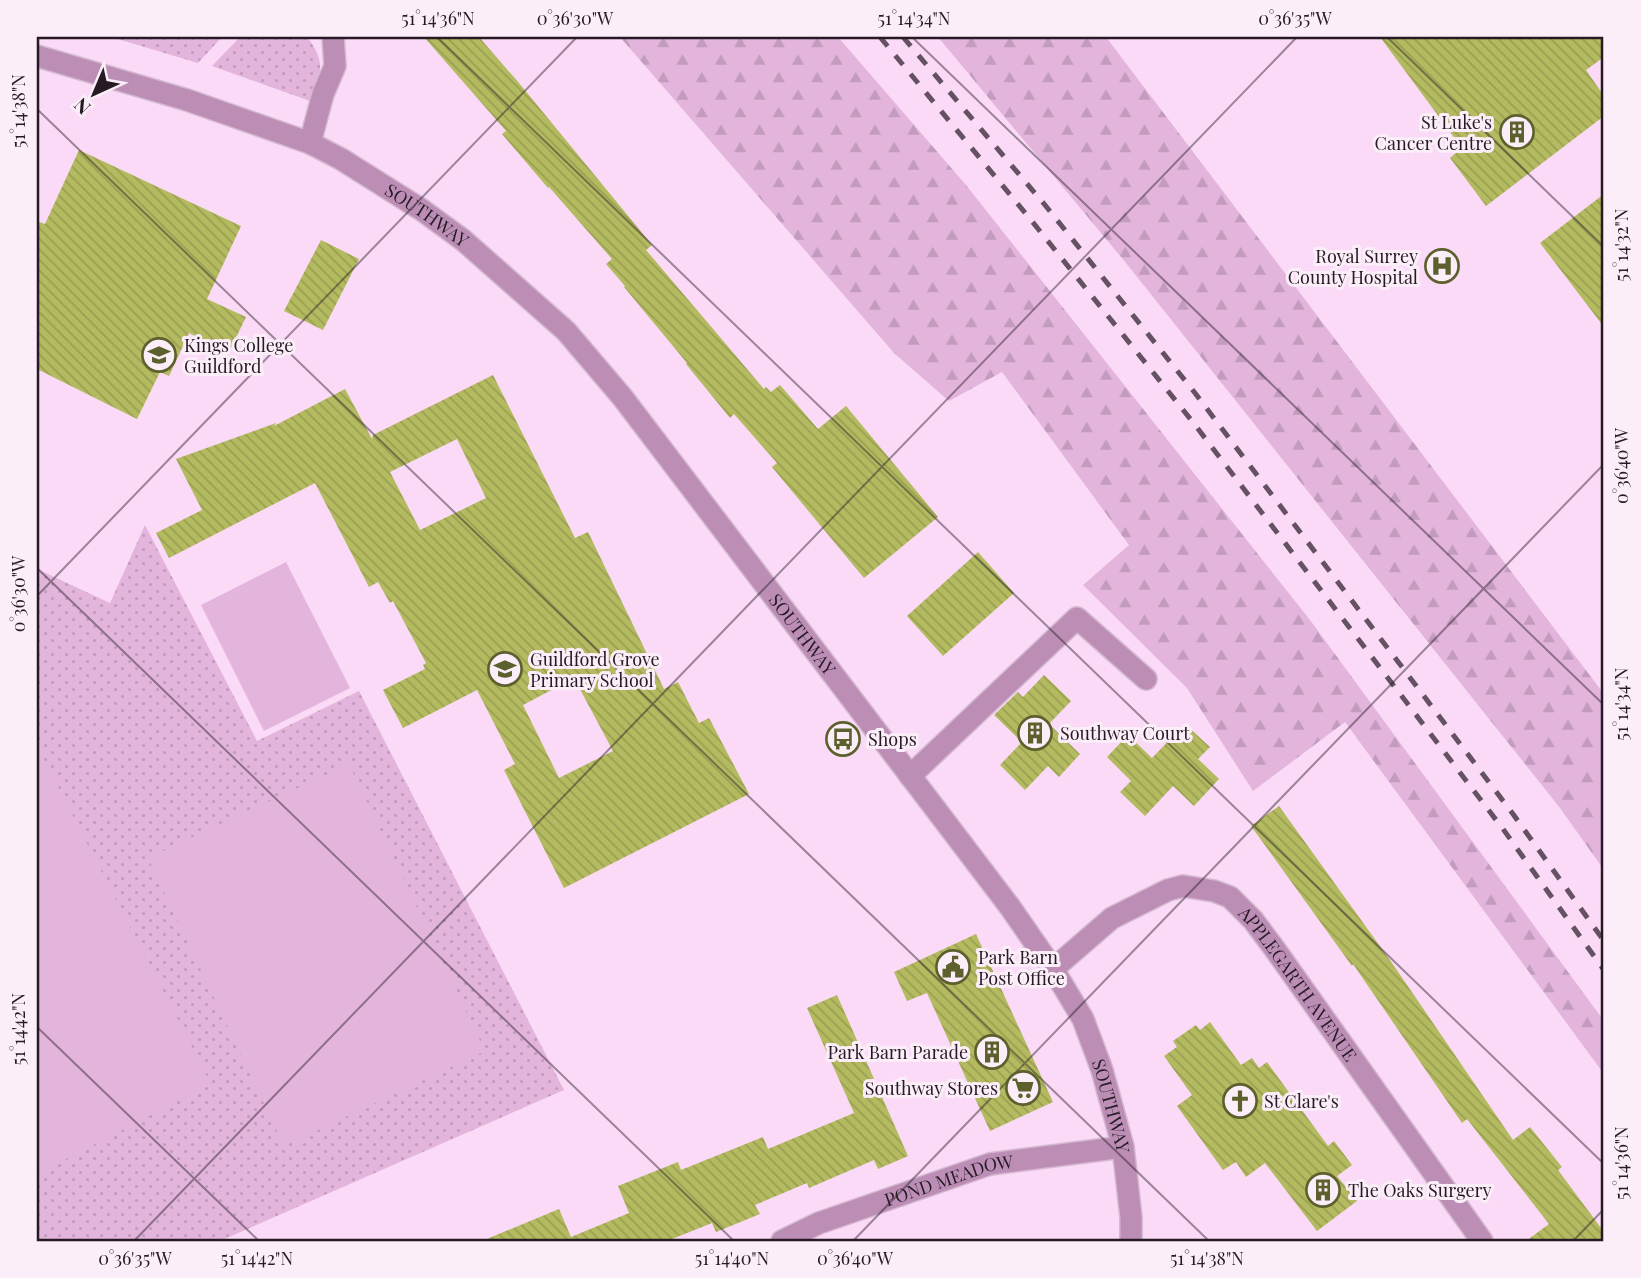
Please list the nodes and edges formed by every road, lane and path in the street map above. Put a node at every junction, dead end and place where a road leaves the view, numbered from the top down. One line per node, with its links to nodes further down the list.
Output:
1 (333, 37): 3 (street)
2 (37, 56): 3 (street, SOUTHWAY)
3 (310, 143): 5 (street, SOUTHWAY)
4 (1146, 679): 5 (street)
5 (910, 776): 6 (street, SOUTHWAY)
6 (1053, 970): 7 (street, SOUTHWAY); 10 (street, APPLEGARTH AVENUE)
7 (1122, 1147): 8 (street, POND MEADOW); 9 (street, SOUTHWAY)
8 (782, 1241)
9 (1132, 1241)
10 (1482, 1241)

